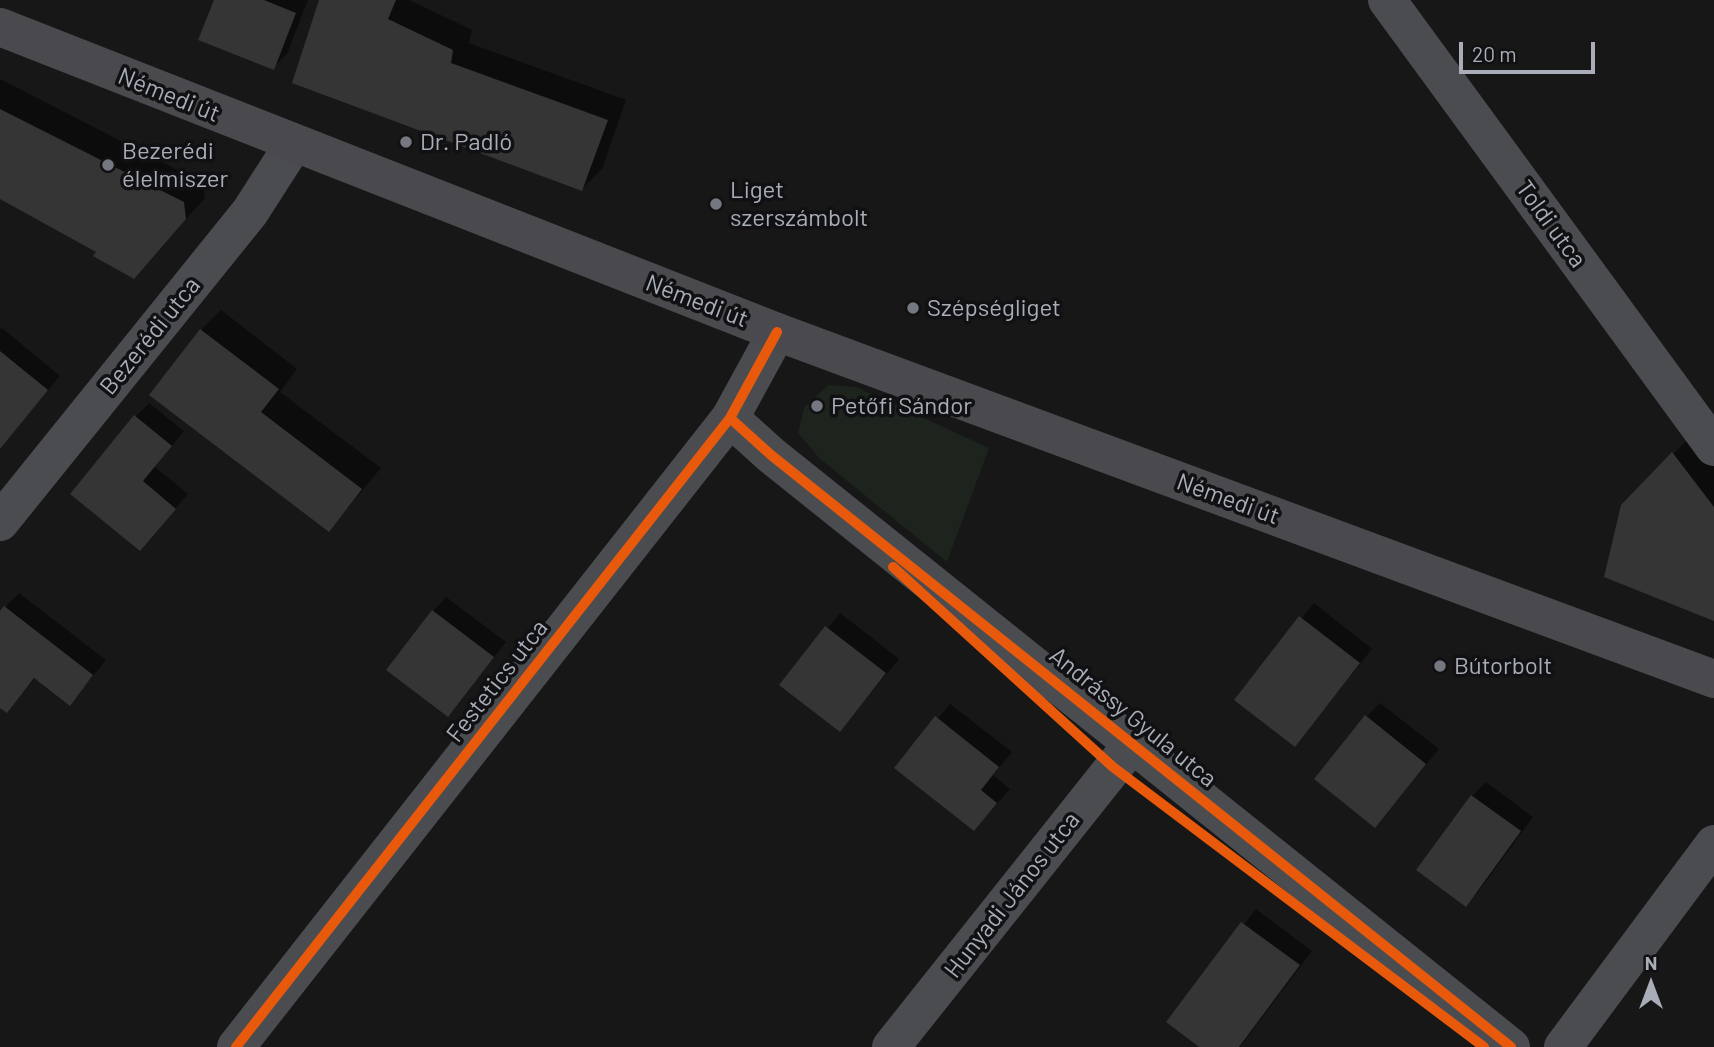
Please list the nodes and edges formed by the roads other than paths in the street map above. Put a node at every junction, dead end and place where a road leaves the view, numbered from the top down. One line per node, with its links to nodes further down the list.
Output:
1 (1387, 0): 6 (street, Toldi utca)
2 (0, 27): 3 (main road, Némedi út)
3 (293, 145): 4 (main road, Némedi út); 7 (street, Bezerédi utca)
4 (777, 332): 5 (street, Festetics utca); 8 (main road, Némedi út)
5 (730, 418): 9 (street, Andrássy Gyula utca); 11 (street, Festetics utca)
6 (1714, 447)
7 (0, 522)
8 (1714, 679)
9 (1133, 743): 12 (street, Hunyadi János utca); 13 (street, Andrássy Gyula utca)
10 (1714, 844): 14 (street)
11 (236, 1047)
12 (891, 1047)
13 (1511, 1047)
14 (1563, 1047)

